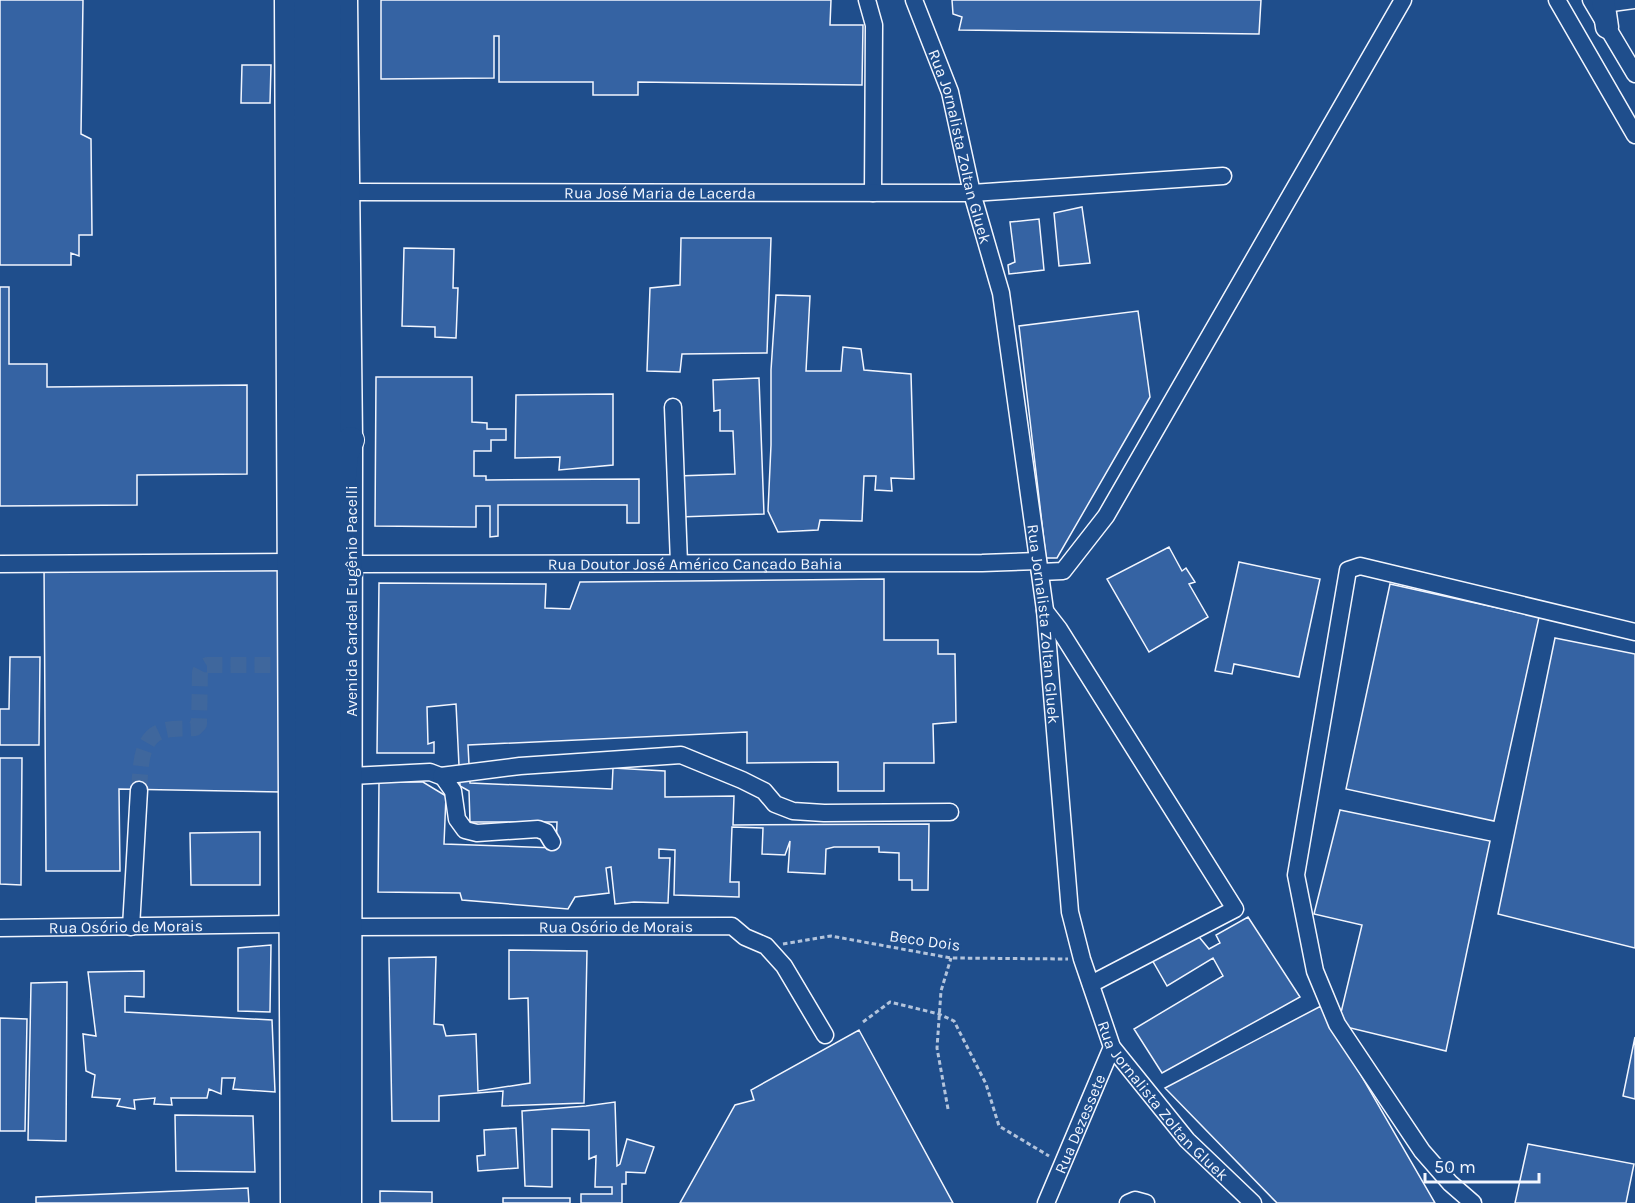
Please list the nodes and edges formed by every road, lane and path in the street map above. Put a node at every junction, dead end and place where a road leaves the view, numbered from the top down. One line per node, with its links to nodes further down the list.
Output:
1 (286, 0): 22 (main road)
2 (307, 0): 18 (highway, Avenida Cardeal Eugênio Pacelli)
3 (328, 0): 18 (highway, Avenida Cardeal Eugênio Pacelli)
4 (346, 0): 15 (main road, Avenida Cardeal Eugênio Pacelli)
5 (867, 0): 16 (street)
6 (914, 0): 17 (street, Rua Jornalista Zoltan Gluek)
7 (1402, 0): 26 (street, Rua Doutor José Américo Cançado Bahia)
8 (1557, 0): 13 (street)
9 (1635, 0): 10 (street)
10 (1599, 1): 11 (main road)
11 (1607, 27): 12 (street)
12 (1635, 74)
13 (1635, 135)
14 (1223, 176): 17 (street, Rua José Maria de Lacerda)
15 (348, 192): 16 (street, Rua José Maria de Lacerda); 20 (main road, Avenida Cardeal Eugênio Pacelli)
16 (873, 193): 17 (street, Rua José Maria de Lacerda)
17 (972, 193): 26 (street, Rua Jornalista Zoltan Gluek)
18 (317, 316): 21 (highway, Avenida Cardeal Eugênio Pacelli); 28 (highway, Avenida Cardeal Eugênio Pacelli)
19 (673, 407): 23 (street)
20 (351, 440): 25 (main road, Avenida Cardeal Eugênio Pacelli); 28 (highway)
21 (308, 468): 22 (highway); 50 (highway, Avenida Cardeal Eugênio Pacelli)
22 (290, 562): 24 (street); 35 (main road)
23 (679, 563): 25 (street, Rua Doutor José Américo Cançado Bahia); 26 (street, Rua Doutor José Américo Cançado Bahia)
24 (0, 564)
25 (351, 564): 30 (main road, Avenida Cardeal Eugênio Pacelli)
26 (1039, 567): 27 (street, Rua Jornalista Zoltan Gluek)
27 (1045, 610): 41 (street, Rua Jornalista Zoltan Gluek); 42 (street)
28 (327, 626): 51 (highway, Avenida Cardeal Eugênio Pacelli)
29 (1635, 632): 57 (street)
30 (351, 776): 31 (street); 37 (main road, Avenida Cardeal Eugênio Pacelli)
31 (441, 776): 33 (street); 34 (street)
32 (138, 790): 36 (street)
33 (950, 812)
34 (552, 842)
35 (289, 924): 36 (street, Rua Osório de Morais); 49 (main road)
36 (131, 927): 38 (street, Rua Osório de Morais)
37 (350, 927): 39 (street, Rua Osório de Morais); 52 (main road, Avenida Cardeal Eugênio Pacelli)
38 (0, 928)
39 (766, 946): 40 (path, Beco Dois); 45 (street, Rua Osório de Morais)
40 (951, 958): 41 (path, Beco Dois); 43 (path)
41 (1082, 959): 42 (street, Rua Jornalista Zoltan Gluek)
42 (1091, 984): 46 (street, Rua Jornalista Zoltan Gluek)
43 (939, 1014): 44 (path); 47 (path); 48 (path)
44 (863, 1022)
45 (825, 1035)
46 (1112, 1047): 48 (street, Rua Dezessete); 56 (street, Rua Jornalista Zoltan Gluek)
47 (948, 1109)
48 (1063, 1165): 53 (street, Rua Dezessete)
49 (292, 1203)
50 (309, 1203)
51 (327, 1203)
52 (350, 1203)
53 (1046, 1203)
54 (1128, 1203): 55 (street)
55 (1146, 1203)
56 (1253, 1203)
57 (1473, 1203)

